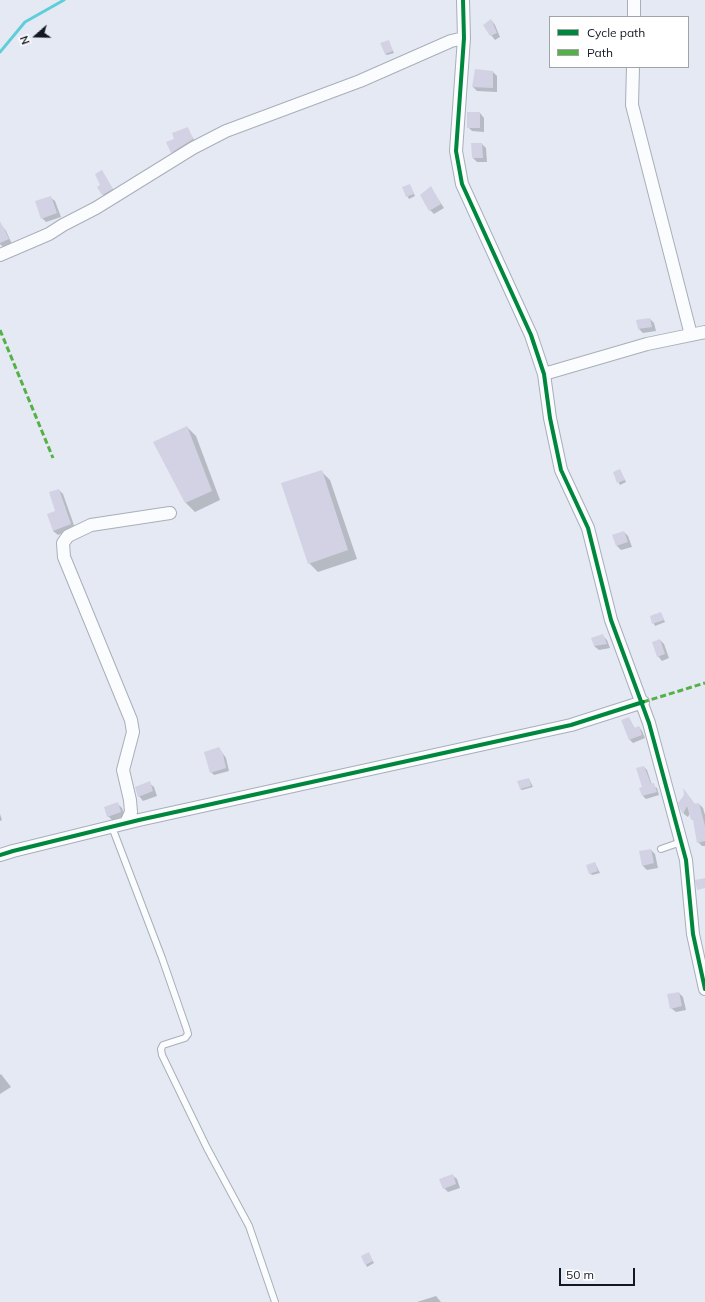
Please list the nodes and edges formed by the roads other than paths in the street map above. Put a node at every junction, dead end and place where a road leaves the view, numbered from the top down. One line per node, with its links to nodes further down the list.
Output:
1 (463, 0): 4 (street)
2 (634, 0): 3 (street)
3 (634, 16)
4 (464, 38): 6 (street); 9 (street)
5 (633, 68): 8 (street)
6 (0, 255)
7 (705, 332): 8 (street)
8 (691, 335): 9 (street)
9 (544, 374): 11 (street)
10 (170, 513): 12 (street)
11 (643, 702): 12 (street); 14 (street)
12 (126, 823): 13 (street)
13 (112, 827): 16 (street); 18 (lane)
14 (681, 842): 15 (lane); 17 (street)
15 (661, 849)
16 (0, 855)
17 (705, 989)
18 (275, 1302)

